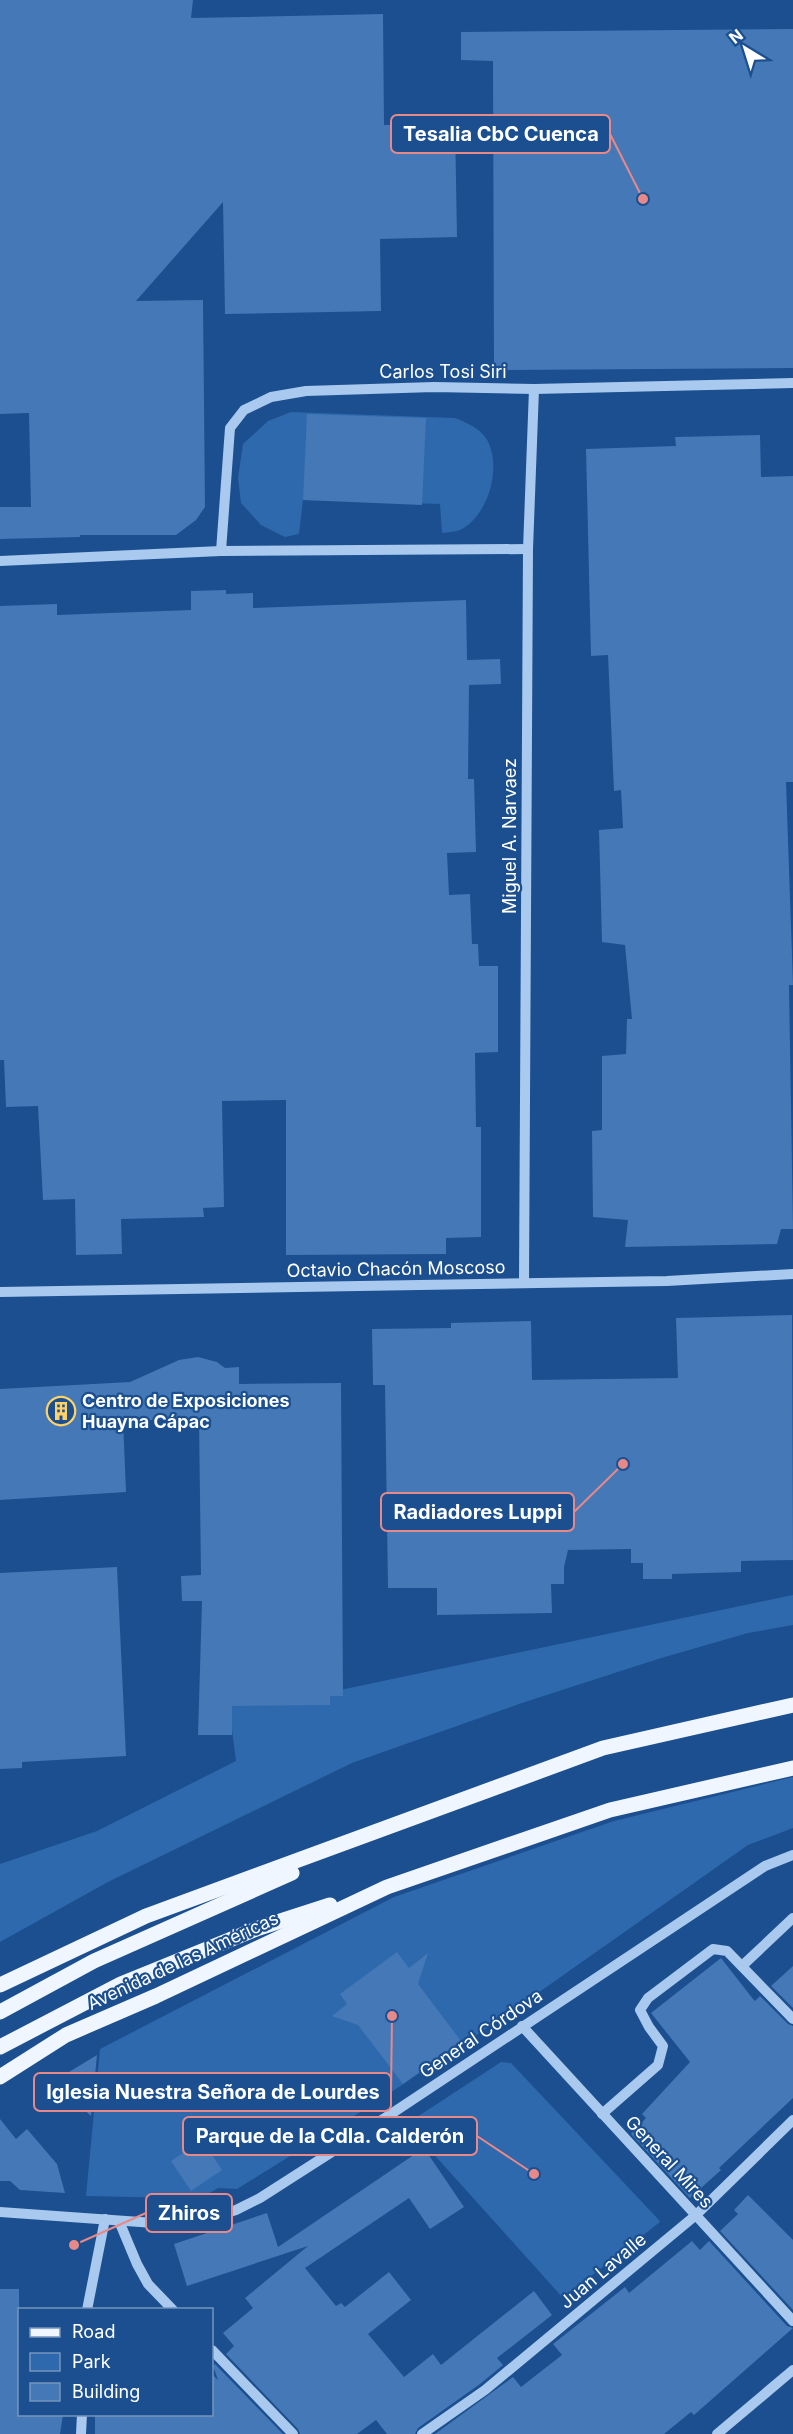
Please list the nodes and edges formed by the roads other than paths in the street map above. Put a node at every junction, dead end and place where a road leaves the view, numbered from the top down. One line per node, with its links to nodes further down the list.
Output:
1 (793, 383): 2 (street, Carlos Tosi Siri)
2 (534, 389): 3 (street, Miguel A. Narvaez); 4 (street, Carlos Tosi Siri)
3 (528, 549): 4 (street); 7 (street, Miguel A. Narvaez)
4 (221, 551): 5 (street)
5 (0, 561)
6 (793, 1274): 7 (street, Octavio Chacón Moscoso)
7 (524, 1283): 8 (street, Octavio Chacón Moscoso)
8 (0, 1292)
9 (793, 1705): 11 (main road, Avenida de las Américas)
10 (793, 1768): 13 (main road, Avenida de las Américas)
11 (381, 1831): 16 (main road, Avenida de las Américas); 17 (main road, Avenida de las Américas)
12 (793, 1855): 19 (street, General Córdova)
13 (387, 1887): 20 (main road, Avenida de las Américas); 21 (main road, Avenida de las Américas)
14 (793, 1918): 15 (street)
15 (742, 1966): 18 (street); 22 (street)
16 (0, 1985)
17 (0, 2012)
18 (793, 2019)
19 (522, 2026): 22 (street, General Mires); 27 (street, General Córdova)
20 (0, 2047)
21 (0, 2077)
22 (602, 2114): 25 (street, General Mires)
23 (793, 2120): 25 (street, Juan Lavalle)
24 (0, 2212): 26 (street, General Córdova)
25 (696, 2215): 30 (street, General Mires); 36 (street, Juan Lavalle)
26 (105, 2219): 27 (street, General Córdova); 28 (street)
27 (119, 2221): 29 (street)
28 (87, 2308)
29 (171, 2308)
30 (793, 2321)
31 (213, 2351): 35 (street)
32 (793, 2370): 37 (street)
33 (82, 2416): 34 (street)
34 (81, 2434)
35 (293, 2434)
36 (422, 2434)
37 (717, 2434)

